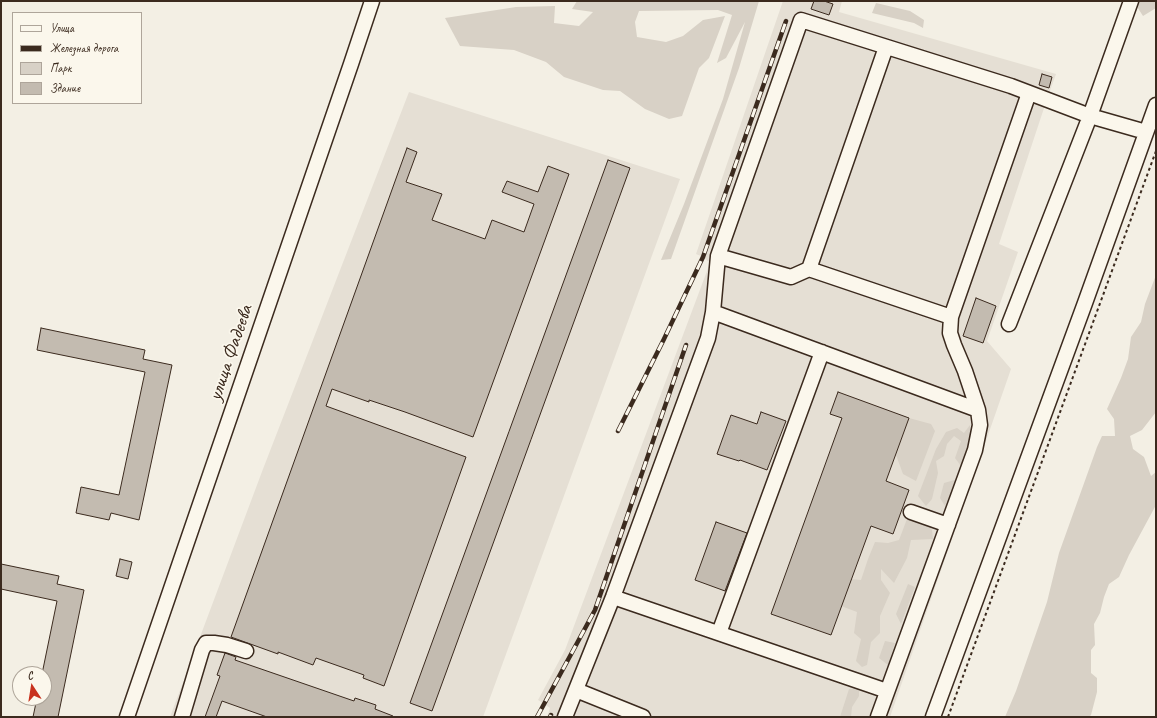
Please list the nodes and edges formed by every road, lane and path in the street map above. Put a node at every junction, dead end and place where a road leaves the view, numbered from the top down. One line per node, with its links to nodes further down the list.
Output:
1 (372, 1): 23 (street, улица Фадеева)
2 (1131, 1): 6 (street)
3 (886, 48): 4 (street); 9 (street); 10 (street)
4 (1029, 93): 6 (street); 12 (street)
5 (1156, 105): 7 (street)
6 (1090, 116): 7 (street); 13 (street)
7 (1146, 132): 28 (street)
8 (1156, 151): 29 (path)
9 (718, 256): 10 (street); 11 (street)
10 (809, 268): 12 (street)
11 (713, 312): 14 (street); 18 (street)
12 (951, 317): 15 (street)
13 (1009, 324)
14 (822, 352): 15 (street); 19 (street)
15 (978, 410): 17 (street)
16 (911, 512): 17 (street)
17 (948, 525): 22 (street)
18 (613, 597): 19 (street); 21 (street)
19 (718, 633): 22 (street)
20 (246, 651): 24 (street)
21 (576, 690): 25 (street); 26 (street)
22 (887, 691): 27 (street)
23 (127, 717)
24 (182, 717)
25 (566, 717)
26 (644, 717)
27 (878, 717)
28 (933, 717)
29 (948, 717)

